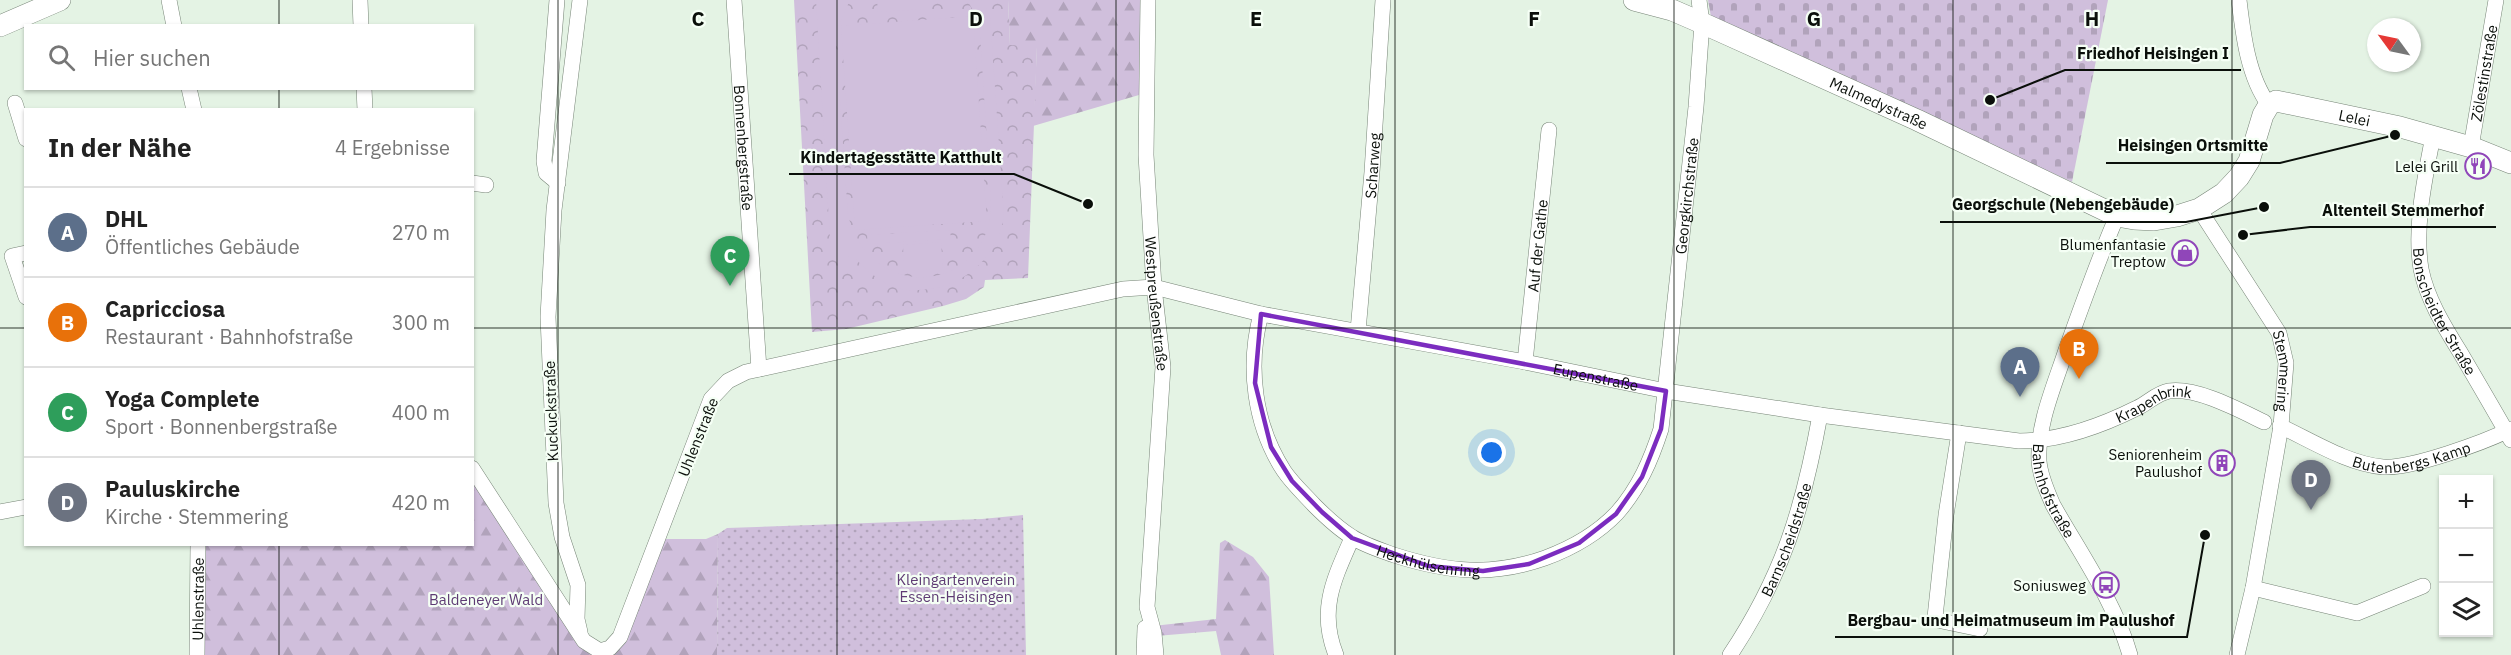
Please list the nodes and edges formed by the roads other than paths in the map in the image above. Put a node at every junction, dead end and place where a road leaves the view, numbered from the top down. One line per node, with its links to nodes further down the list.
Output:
1 (60, 0): 17 (street)
2 (169, 0): 15 (street)
3 (360, 0): 16 (street)
4 (557, 0): 29 (street)
5 (580, 0): 29 (street, Kuckuckstraße)
6 (734, 0): 38 (street, Bonnenbergstraße)
7 (1148, 0): 33 (street, Westpreußenstraße)
8 (1383, 0): 36 (street, Scharweg)
9 (1634, 0): 13 (street, Malmedystraße)
10 (1699, 0): 14 (street, Georgkirchstraße)
11 (2239, 0): 21 (street)
12 (2496, 0): 27 (street, Zölestinstraße)
13 (1679, 5): 14 (street, Malmedystraße)
14 (1702, 23): 31 (street, Malmedystraße); 39 (street, Georgkirchstraße)
15 (174, 24)
16 (361, 24)
17 (0, 26)
18 (189, 90): 22 (street)
19 (364, 90): 23 (street)
20 (15, 103): 25 (street)
21 (2269, 105): 26 (street, Lelei); 30 (street)
22 (194, 108)
23 (365, 108)
24 (1549, 130): 37 (street, Auf der Gathe)
25 (24, 132)
26 (2433, 136): 27 (street, Lelei); 44 (street, Bonscheidter Straße)
27 (2471, 147): 28 (street, Lelei)
28 (2511, 163)
29 (558, 183): 55 (street, Kuckuckstraße)
30 (2199, 209): 31 (street); 42 (street, Stemmering)
31 (2117, 216): 45 (street, Bahnhofstraße)
32 (13, 256): 34 (street)
33 (1154, 287): 35 (street, Eupenstraße); 38 (street, Uhlenstraße); 53 (street, Westpreußenstraße)
34 (24, 291)
35 (1261, 314): 36 (street, Eupenstraße); 49 (street, Heckhülsenring)
36 (1358, 331): 37 (street, Eupenstraße)
37 (1525, 362): 39 (street, Eupenstraße)
38 (759, 369): 55 (street, Uhlenstraße)
39 (1666, 391): 40 (street, Eupenstraße); 49 (street, Heckhülsenring)
40 (1820, 415): 43 (street, Eupenstraße); 60 (street, Barnscheidstraße)
41 (2264, 422): 45 (street, Krapenbrink)
42 (2280, 426): 44 (street, Butenbergs Kamp); 52 (street, Stemmering)
43 (1959, 433): 45 (street, Eupenstraße); 54 (street)
44 (2509, 434)
45 (2040, 441): 61 (street, Bahnhofstraße)
46 (474, 471): 55 (street, Uhlenstraße)
47 (24, 507): 48 (street)
48 (0, 512)
49 (1352, 538): 59 (street)
50 (198, 546): 56 (street, Uhlenstraße)
51 (2423, 586): 52 (street)
52 (2253, 588): 62 (street, Stemmering)
53 (1147, 607): 57 (street, Westpreußenstraße); 58 (street, Westpreußenstraße)
54 (1980, 629)
55 (580, 635)
56 (197, 655)
57 (1144, 655)
58 (1155, 655)
59 (1336, 655)
60 (1730, 655)
61 (2130, 655)
62 (2237, 655)

